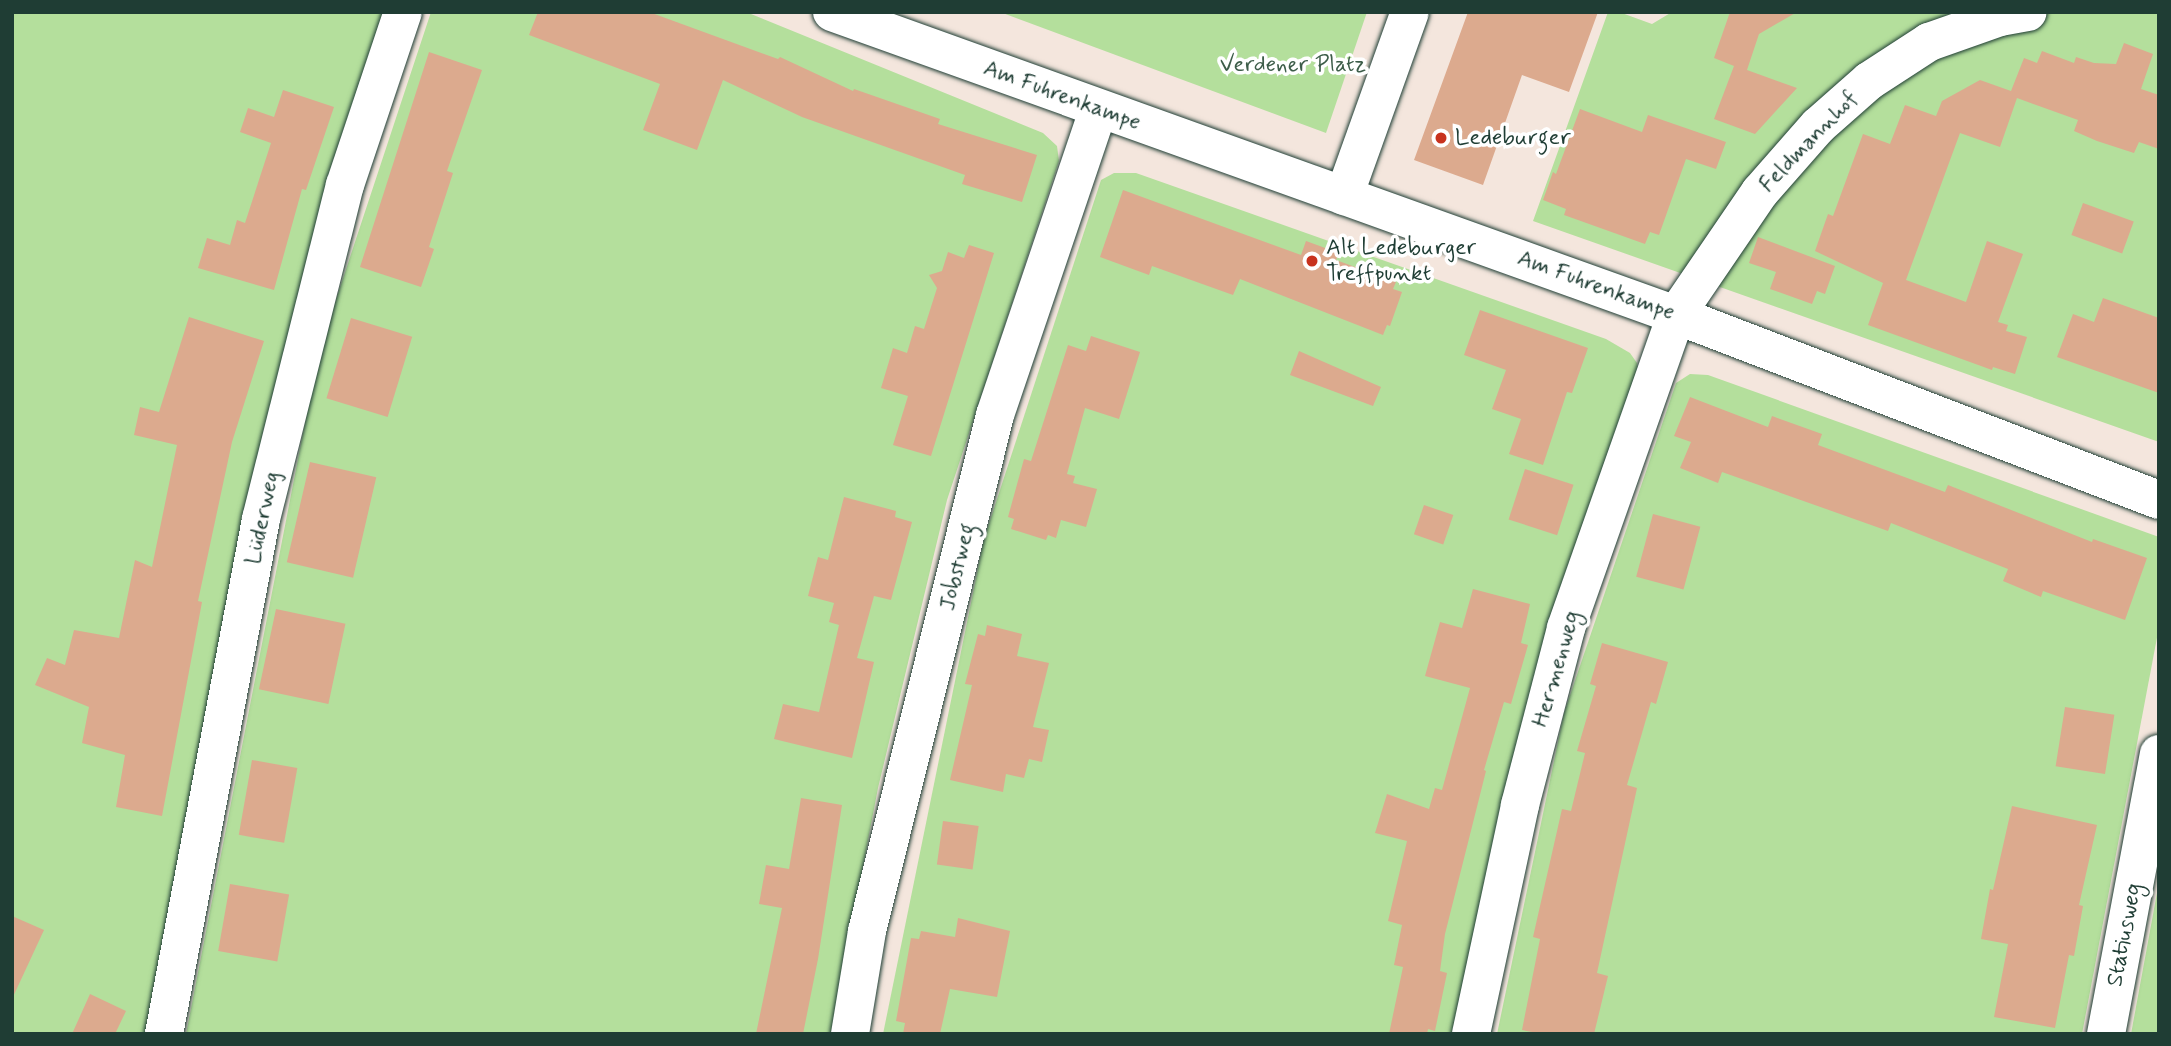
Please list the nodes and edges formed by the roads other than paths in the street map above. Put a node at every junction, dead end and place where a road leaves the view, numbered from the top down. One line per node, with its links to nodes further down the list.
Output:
1 (403, 12): 10 (street, Lüderweg)
2 (1410, 12): 6 (street)
3 (2028, 12): 7 (street, Feldmannhof)
4 (837, 13): 5 (street, Am Fuhrenkampe)
5 (1098, 110): 6 (street, Am Fuhrenkampe); 11 (street, Jobstweg)
6 (1343, 196): 7 (street, Am Fuhrenkampe)
7 (1676, 315): 8 (street, Am Fuhrenkampe); 12 (street, Hermenweg)
8 (2159, 499)
9 (2159, 754): 13 (street, Statiusweg)
10 (164, 1034)
11 (850, 1034)
12 (1471, 1034)
13 (2106, 1034)

